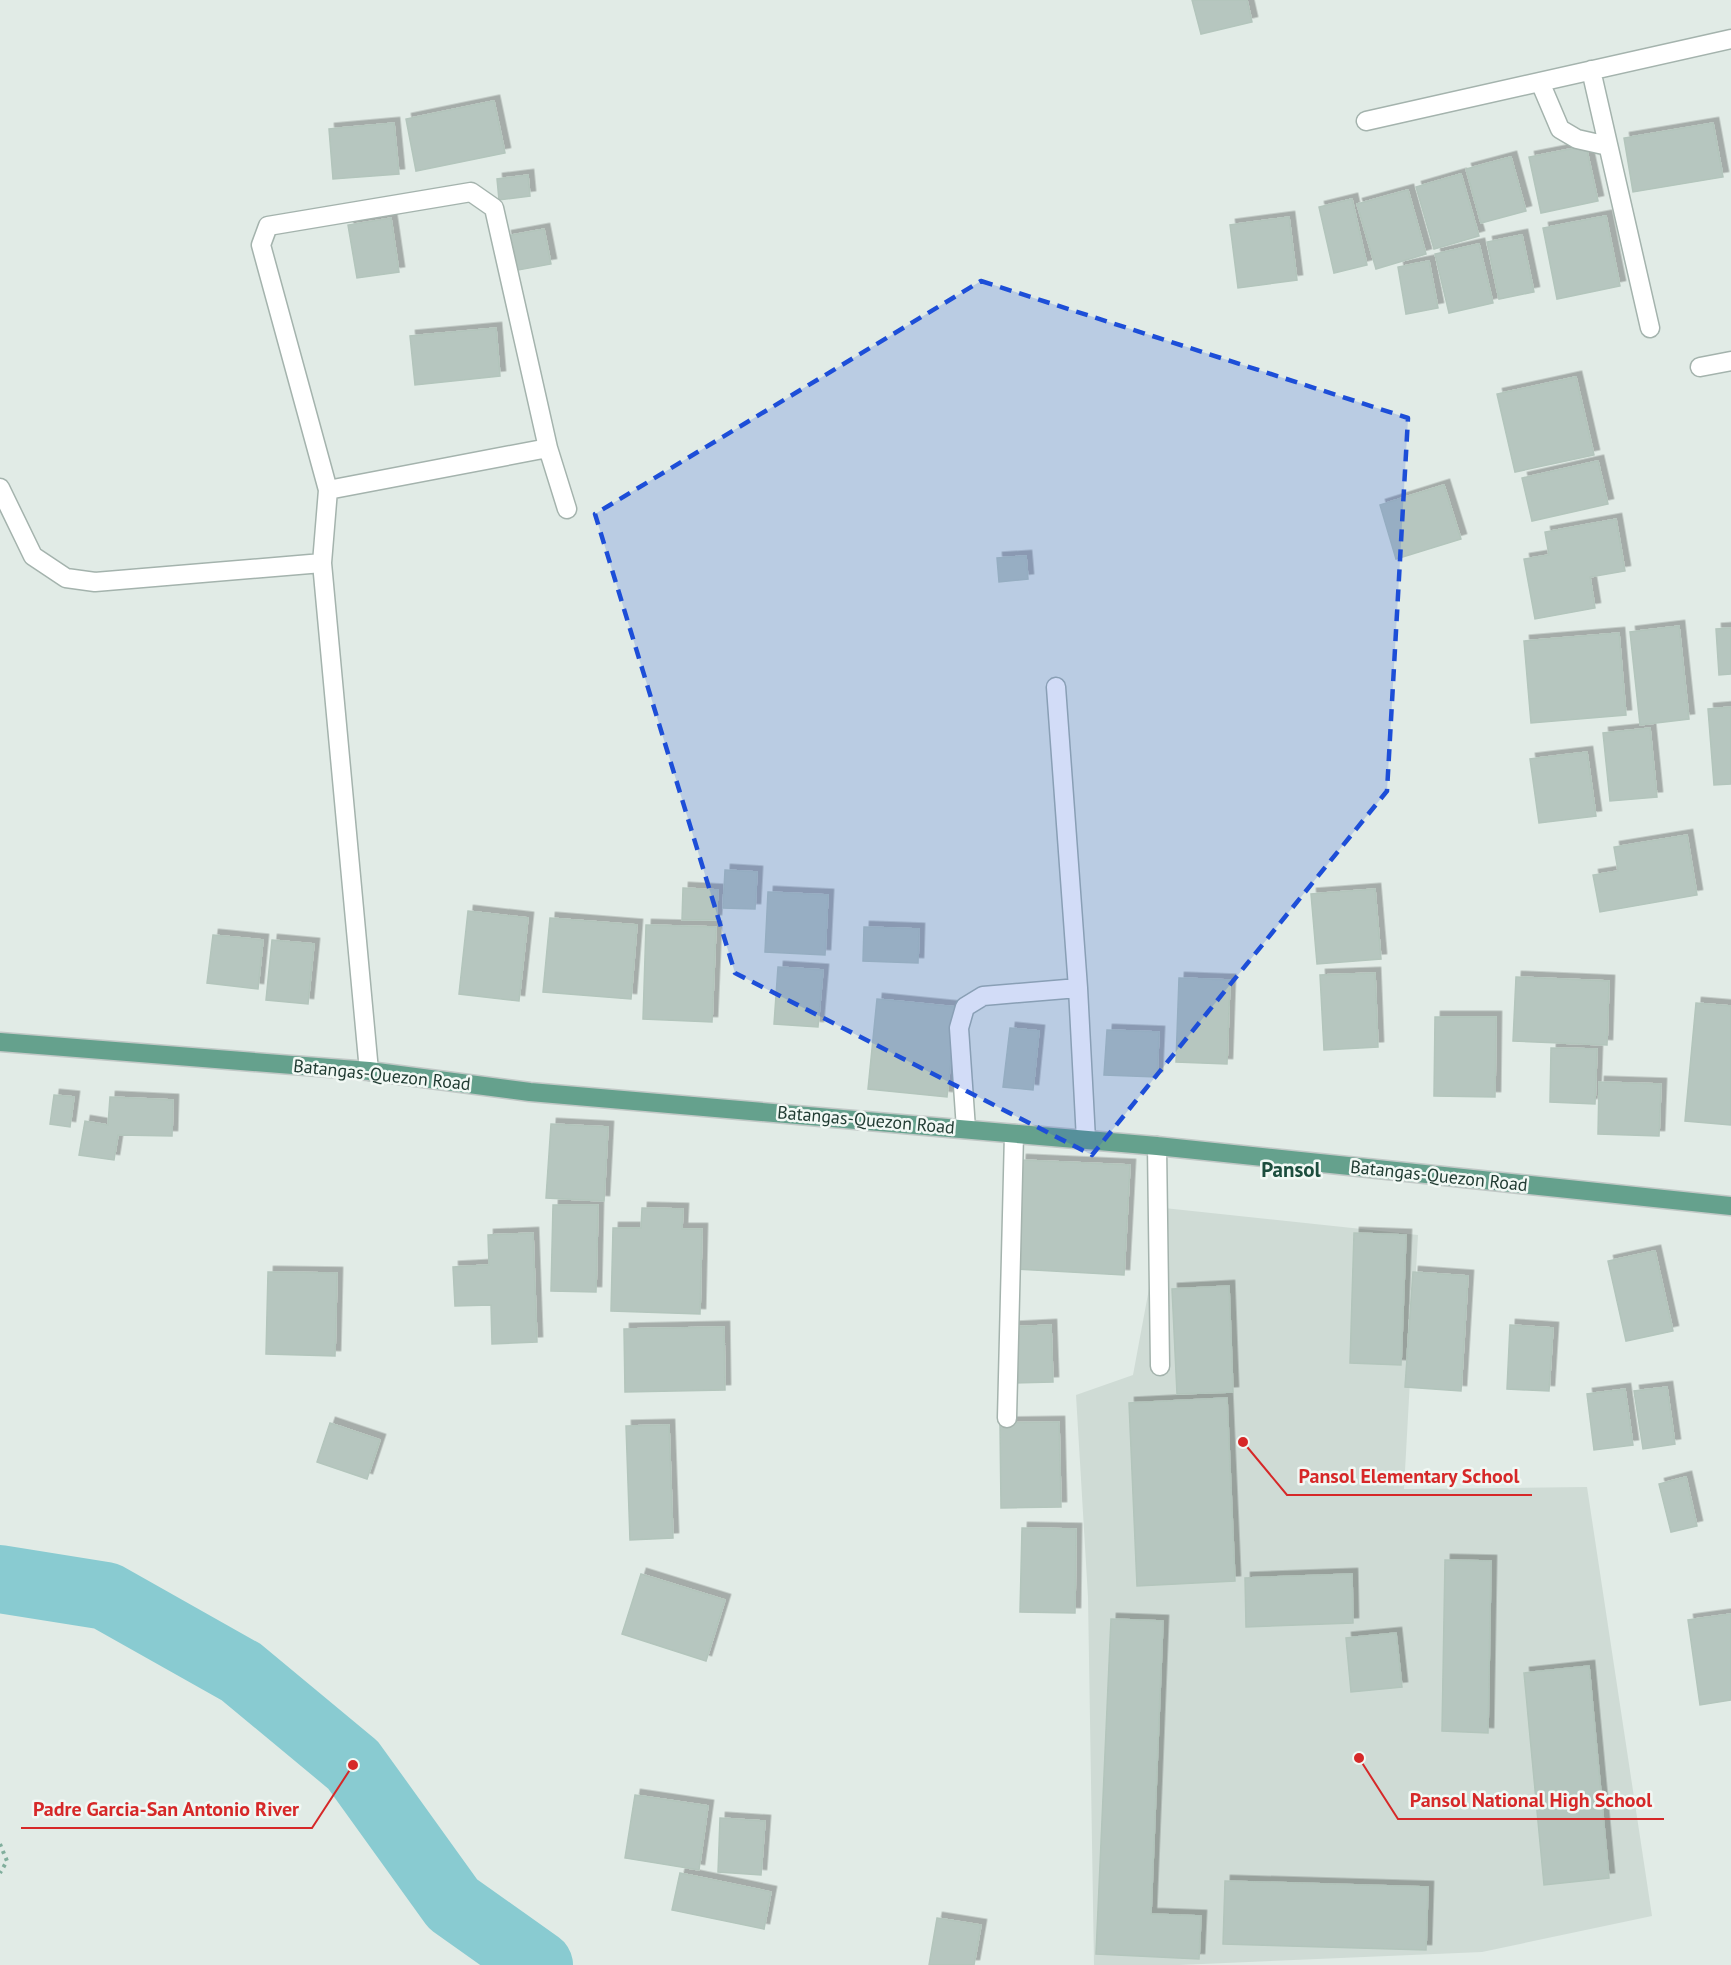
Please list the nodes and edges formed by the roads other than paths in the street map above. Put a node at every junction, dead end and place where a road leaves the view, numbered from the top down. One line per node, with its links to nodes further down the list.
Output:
1 (1731, 39): 2 (street)
2 (1591, 70): 3 (street); 5 (street)
3 (1540, 82): 4 (street); 5 (street)
4 (1366, 121)
5 (1608, 146): 6 (street)
6 (1650, 328)
7 (1731, 361): 8 (street)
8 (1700, 366)
9 (548, 448): 11 (street); 11 (street); 12 (street)
10 (0, 489): 13 (street)
11 (328, 490): 13 (street)
12 (567, 509)
13 (322, 563): 17 (street)
14 (1056, 687): 15 (street)
15 (1078, 988): 18 (street); 20 (street)
16 (0, 1042): 17 (main road, Batangas-Quezon Road)
17 (369, 1071): 18 (main road, Batangas-Quezon Road)
18 (966, 1129): 19 (main road, Batangas-Quezon Road)
19 (1014, 1134): 20 (main road, Batangas-Quezon Road); 24 (street)
20 (1086, 1140): 21 (main road, Batangas-Quezon Road)
21 (1157, 1146): 22 (main road, Batangas-Quezon Road); 23 (street)
22 (1731, 1206)
23 (1160, 1366)
24 (1007, 1418)

